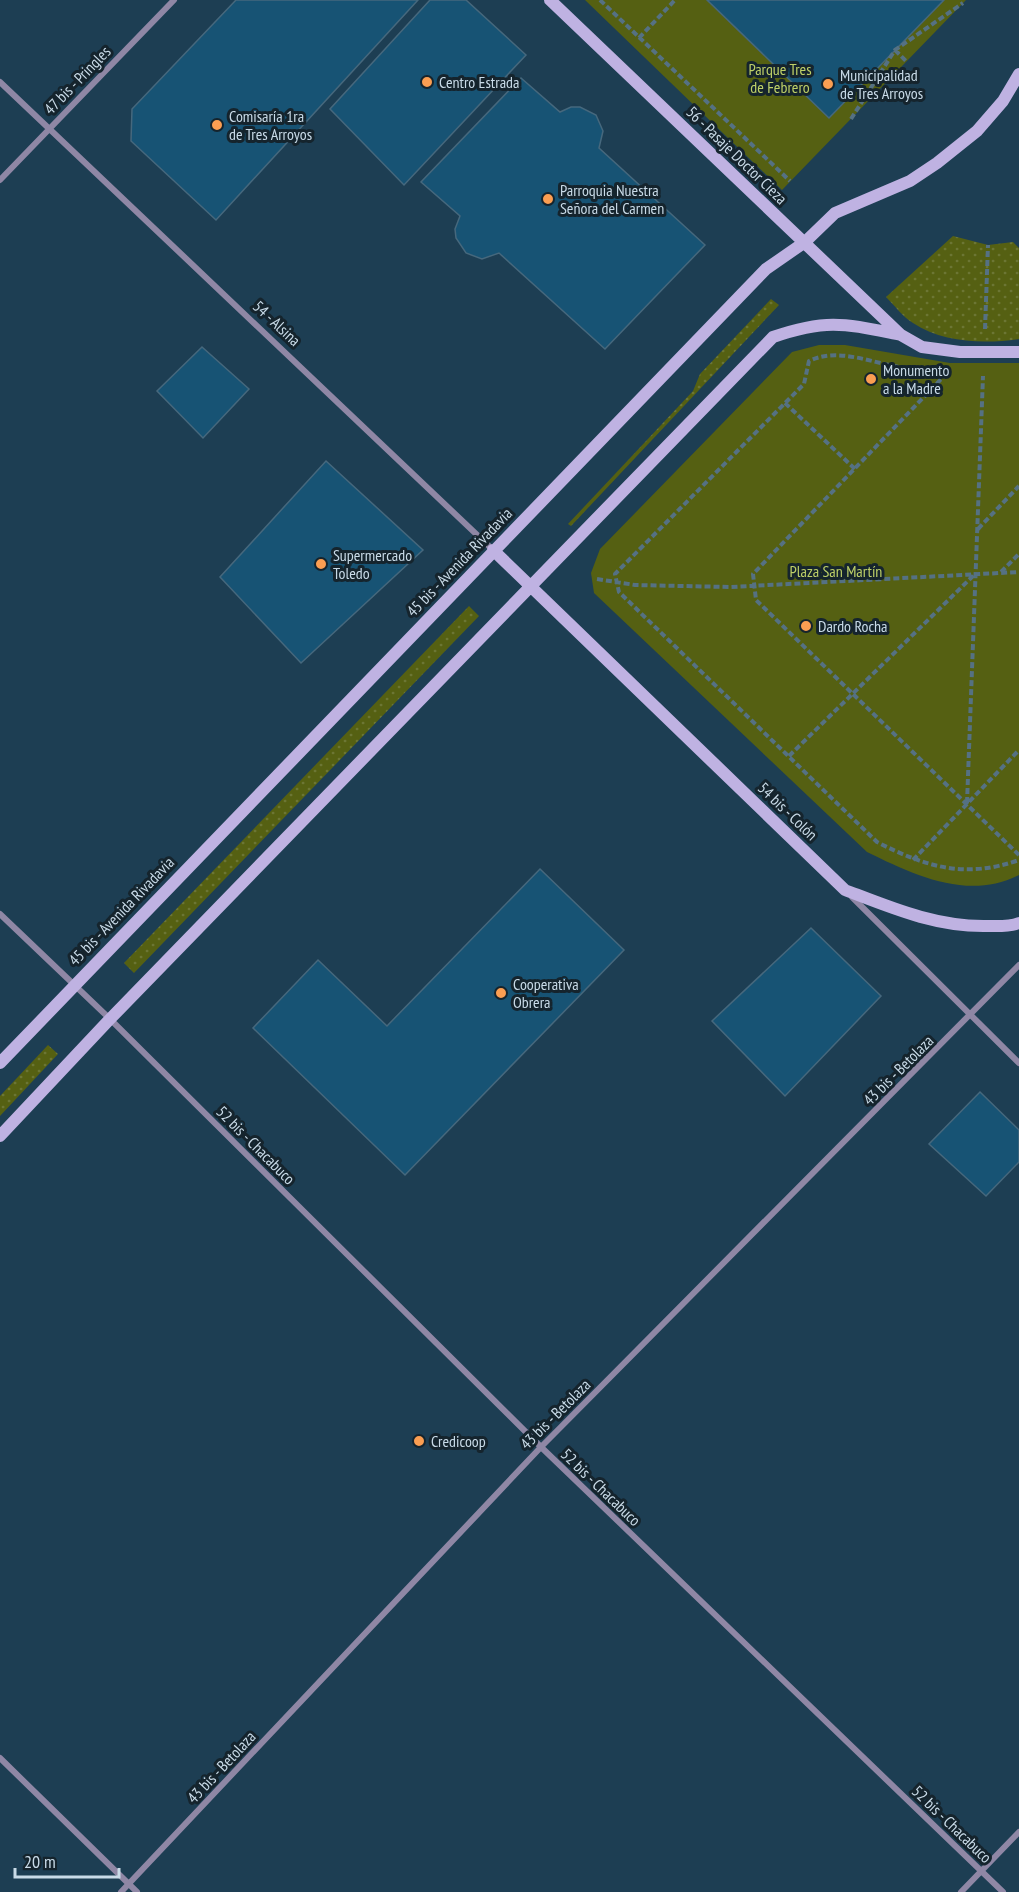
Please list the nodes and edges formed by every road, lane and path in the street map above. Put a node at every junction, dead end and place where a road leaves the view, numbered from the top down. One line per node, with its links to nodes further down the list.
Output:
1 (174, 0): 12 (street, 47 bis - Pringles)
2 (550, 0): 15 (main road, 56 - Pasaje Doctor Cieza)
3 (600, 0): 6 (path)
4 (675, 0): 6 (path)
5 (963, 3): 7 (path)
6 (639, 38): 14 (path)
7 (895, 50): 8 (path); 11 (path)
8 (907, 62)
9 (1019, 74): 15 (main road, 45 bis - Avenida Rivadavia)
10 (0, 82): 12 (street, 54 - Alsina)
11 (851, 119)
12 (48, 129): 13 (street, 47 bis - Pringles); 27 (street, 54 - Alsina)
13 (0, 180)
14 (790, 181)
15 (805, 243): 18 (main road, 56 - Pasaje Doctor Cieza); 27 (main road, 45 bis - Avenida Rivadavia)
16 (988, 245): 17 (path)
17 (984, 331)
18 (901, 335): 19 (main road); 34 (main road)
19 (1019, 352)
20 (918, 369): 23 (path)
21 (939, 371): 24 (path)
22 (994, 372): 26 (path)
23 (785, 403): 24 (path); 33 (path)
24 (855, 468): 35 (path)
25 (1019, 486): 26 (path)
26 (977, 529): 30 (path)
27 (493, 550): 34 (main road, 54 - Alsina); 46 (main road, 45 bis - Avenida Rivadavia)
28 (1019, 554): 31 (path)
29 (1019, 572): 31 (path)
30 (975, 573): 31 (path); 35 (path); 36 (path); 39 (path)
31 (1000, 573)
32 (597, 579): 33 (path)
33 (616, 582): 35 (path); 38 (path)
34 (532, 585): 42 (main road, 54 bis - Colón); 48 (main road)
35 (754, 586): 36 (path)
36 (851, 692): 38 (path); 39 (path)
37 (1019, 750): 39 (path)
38 (789, 756): 41 (path)
39 (967, 804): 40 (path); 41 (path)
40 (1019, 858): 41 (path)
41 (913, 861)
42 (845, 890): 44 (main road); 47 (street, 54 bis - Colón)
43 (0, 914): 46 (street, 52 bis - Chacabuco)
44 (1019, 922)
45 (1019, 965): 47 (street, 43 bis - Betolaza)
46 (74, 984): 48 (street, 52 bis - Chacabuco); 49 (main road, 45 bis - Avenida Rivadavia)
47 (970, 1016): 50 (street, 54 bis - Colón); 52 (street, 43 bis - Betolaza)
48 (110, 1019): 51 (main road); 52 (street, 52 bis - Chacabuco)
49 (0, 1063)
50 (1019, 1064)
51 (0, 1136)
52 (541, 1447): 55 (street, 52 bis - Chacabuco); 56 (street, 43 bis - Betolaza)
53 (0, 1758): 56 (street)
54 (1019, 1832): 55 (street)
55 (981, 1871): 59 (street); 60 (street, 52 bis - Chacabuco)
56 (129, 1884): 57 (street, 43 bis - Betolaza); 58 (street)
57 (121, 1892)
58 (137, 1892)
59 (961, 1892)
60 (1003, 1892)

